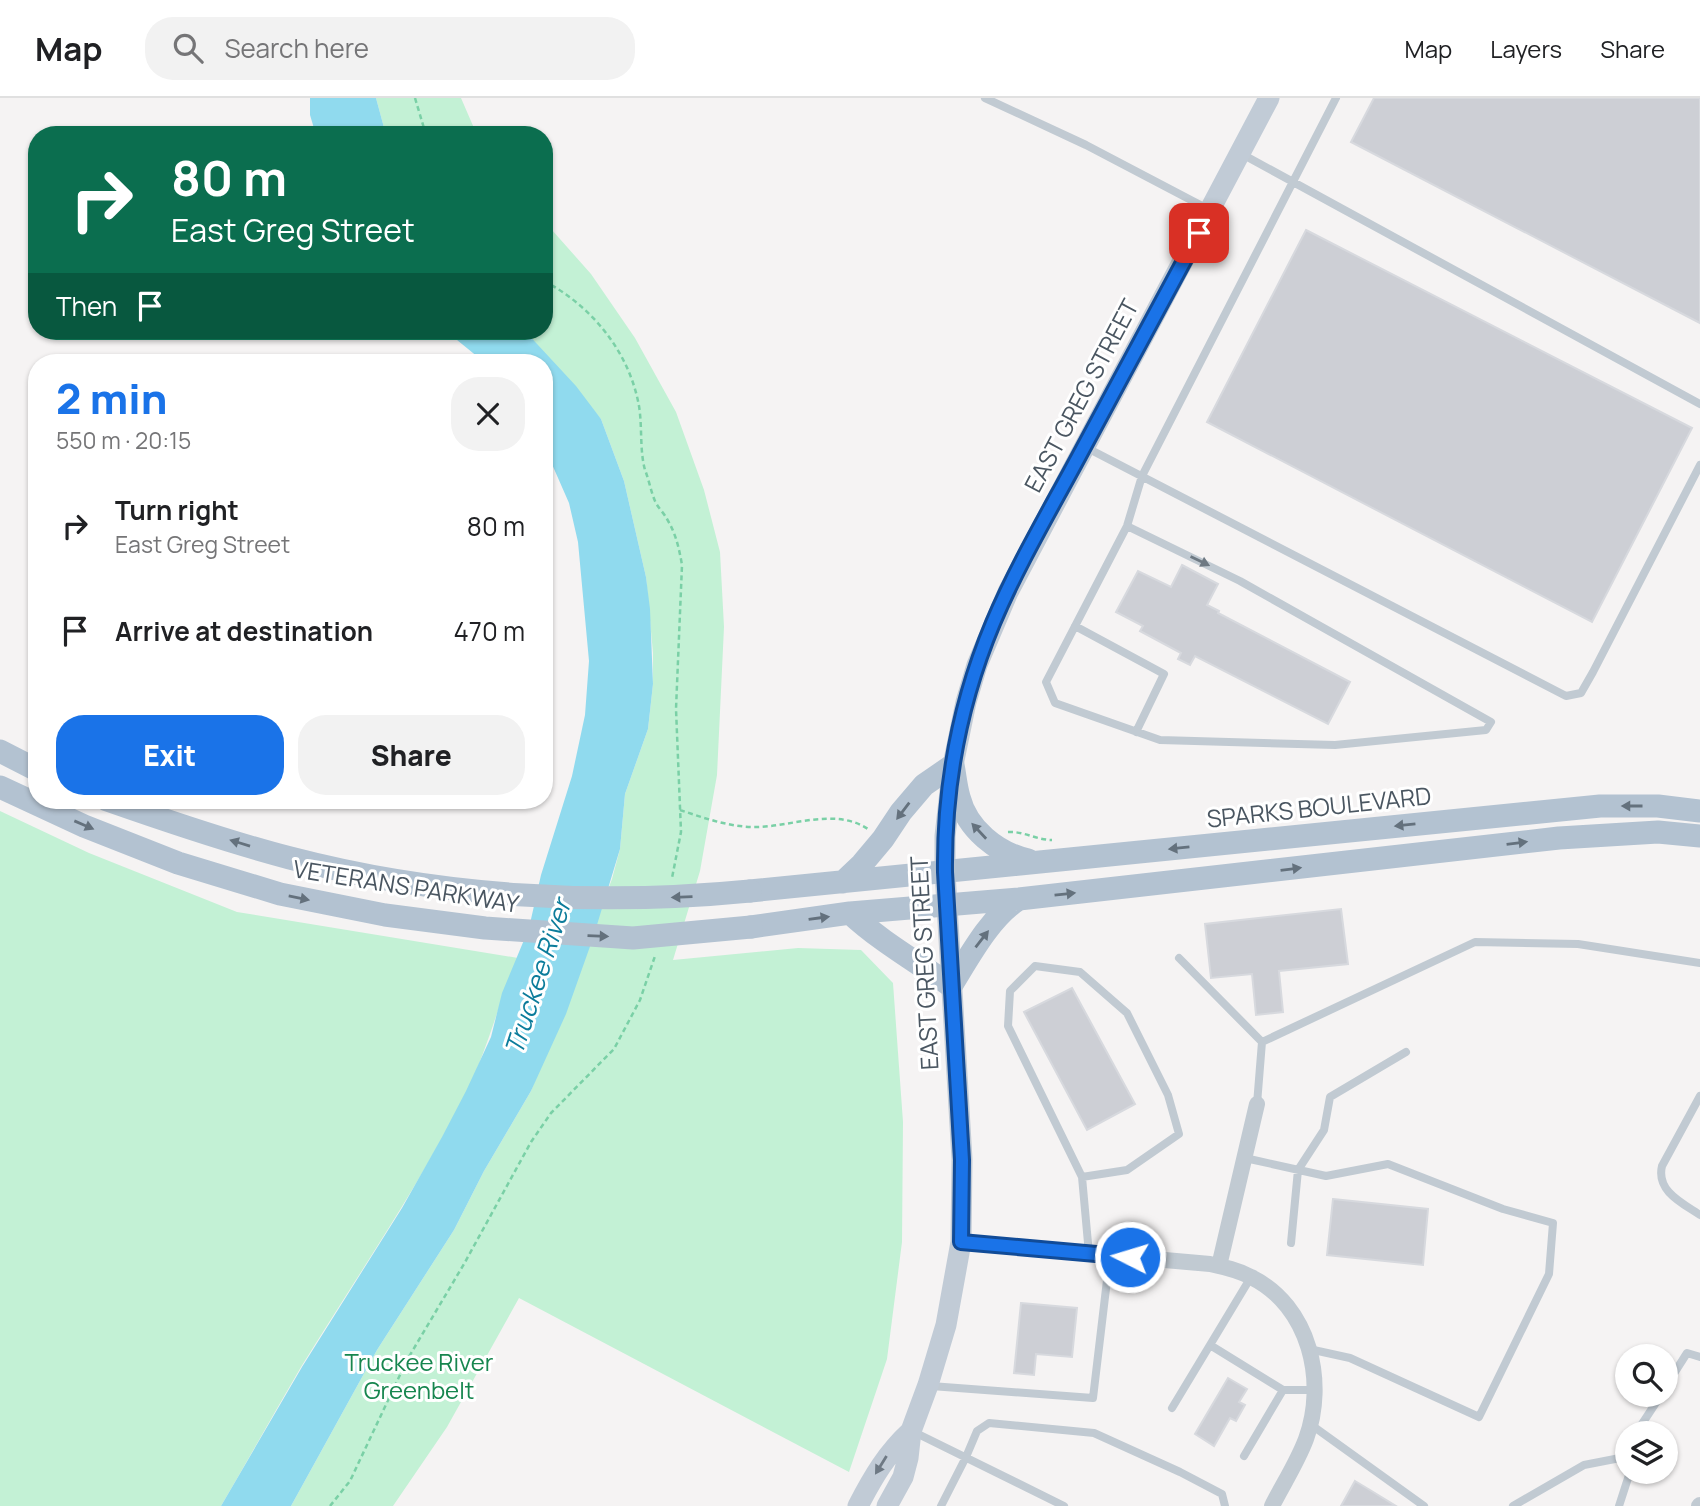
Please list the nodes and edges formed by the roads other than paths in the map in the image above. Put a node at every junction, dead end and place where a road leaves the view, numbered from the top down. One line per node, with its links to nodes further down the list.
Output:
1 (985, 98): 6 (lane)
2 (1269, 98): 4 (main road, EAST GREG STREET)
3 (1336, 98): 5 (lane)
4 (1240, 153): 5 (lane); 6 (main road, EAST GREG STREET)
5 (1293, 182): 7 (lane); 10 (lane)
6 (1211, 210): 16 (main road, EAST GREG STREET)
7 (1700, 404)
8 (1091, 450): 10 (lane)
9 (1700, 465): 10 (lane)
10 (1142, 476): 11 (lane)
11 (1127, 526): 12 (lane); 13 (lane, one-way to 13)
12 (1075, 626): 13 (lane); 13 (lane)
13 (1136, 732)
14 (0, 751): 15 (main road)
15 (28, 765)
16 (953, 765): 23 (main road, one-way to 16); 24 (main road, EAST GREG STREET); 25 (main road, one-way to 25)
17 (0, 787): 18 (main road, VETERANS PARKWAY, one-way to 18, bridge)
18 (28, 800)
19 (47, 809): 28 (main road, VETERANS PARKWAY, one-way to 28, bridge)
20 (133, 809): 25 (main road, VETERANS PARKWAY, one-way to 20, bridge)
21 (1700, 811): 23 (main road, SPARKS BOULEVARD, one-way to 23)
22 (1700, 836): 26 (main road, one-way to 22)
23 (1038, 863): 24 (main road, SPARKS BOULEVARD)
24 (945, 872): 25 (main road, VETERANS PARKWAY); 27 (main road, EAST GREG STREET)
25 (844, 882)
26 (1019, 899): 27 (main road); 31 (main road, one-way to 26)
27 (948, 904): 28 (main road, VETERANS PARKWAY); 31 (main road, EAST GREG STREET)
28 (850, 913): 31 (main road)
29 (1179, 958): 32 (lane)
30 (1700, 963): 32 (lane)
31 (951, 986): 40 (main road, EAST GREG STREET)
32 (1262, 1042): 35 (lane)
33 (1406, 1052): 37 (lane)
34 (1700, 1096): 39 (lane)
35 (1257, 1104): 36 (street)
36 (1245, 1158): 37 (lane); 44 (street)
37 (1298, 1170): 41 (lane); 47 (lane)
38 (1082, 1177): 38 (lane); 42 (lane)
39 (1700, 1215)
40 (961, 1242): 42 (street); 50 (main road, EAST GREG STREET)
41 (1291, 1243)
42 (1089, 1254): 43 (street)
43 (1110, 1255): 44 (street); 50 (lane)
44 (1219, 1266): 45 (street)
45 (1251, 1277): 46 (lane); 47 (street)
46 (1210, 1345): 51 (lane); 53 (lane)
47 (1309, 1349): 52 (street)
48 (1700, 1357): 49 (lane)
49 (1678, 1367)
50 (928, 1385): 55 (main road, EAST GREG STREET)
51 (1283, 1390): 52 (lane); 56 (lane)
52 (1315, 1390): 54 (street)
53 (1172, 1408)
54 (1310, 1424): 65 (street); 66 (lane)
55 (911, 1431): 57 (lane); 60 (main road, EAST GREG STREET, one-way to 60); 61 (main road, EAST GREG STREET)
56 (1244, 1456)
57 (967, 1457): 62 (lane); 63 (lane); 64 (lane)
58 (1615, 1459): 67 (lane)
59 (1625, 1484): 68 (lane)
60 (858, 1506)
61 (887, 1506)
62 (941, 1506)
63 (1064, 1506)
64 (1225, 1506)
65 (1272, 1506)
66 (1424, 1506)
67 (1513, 1506)
68 (1619, 1506)

